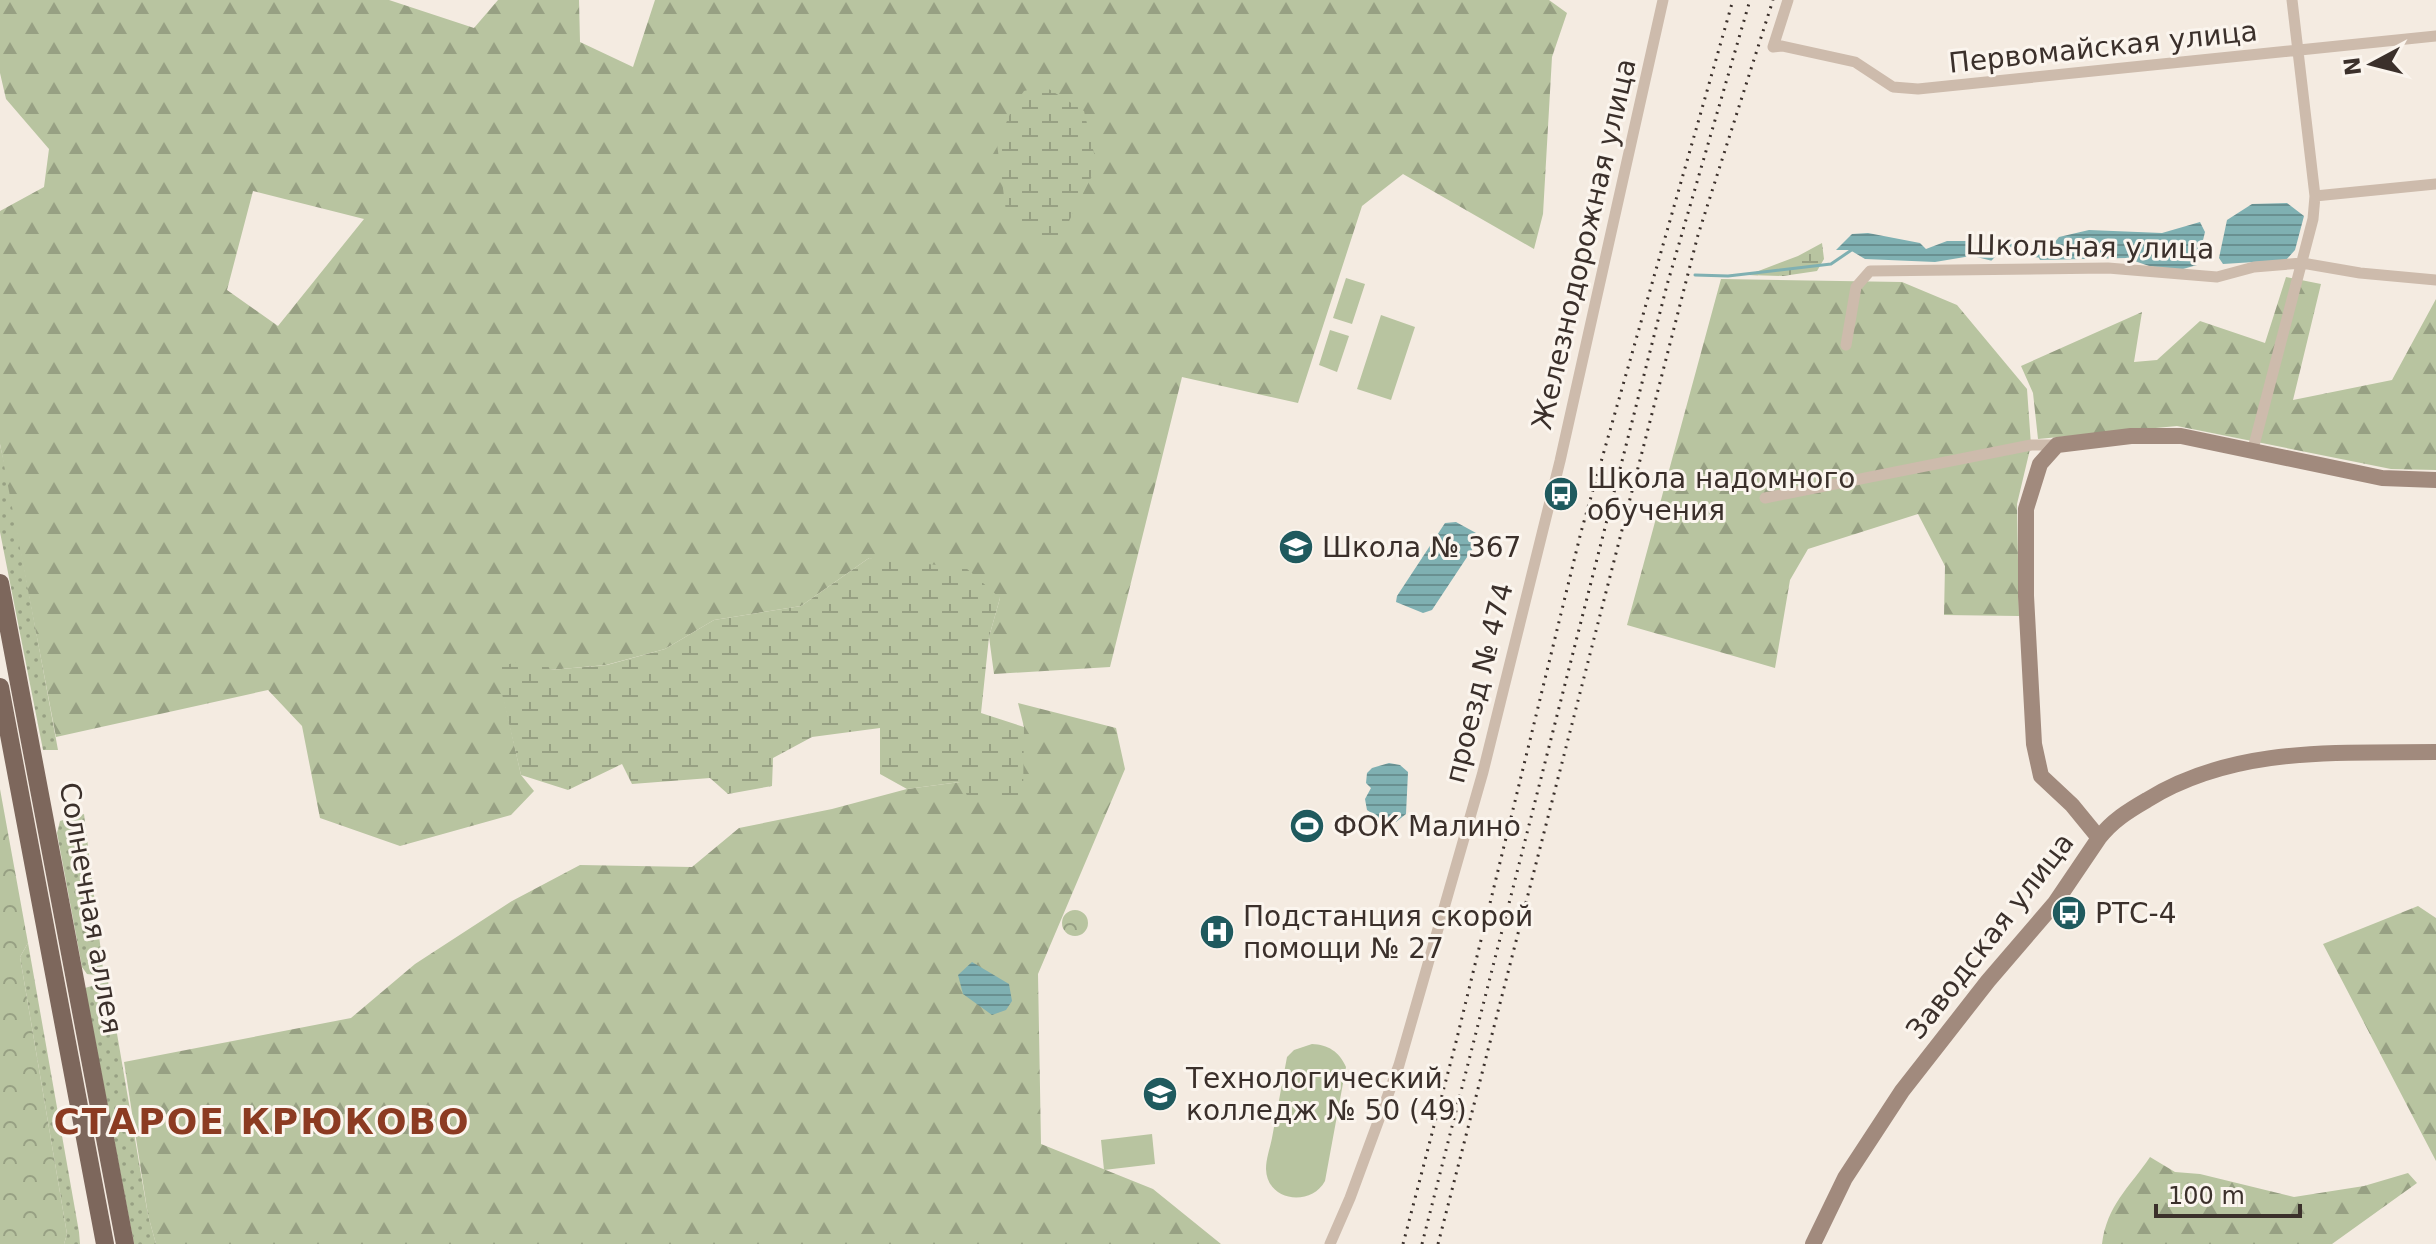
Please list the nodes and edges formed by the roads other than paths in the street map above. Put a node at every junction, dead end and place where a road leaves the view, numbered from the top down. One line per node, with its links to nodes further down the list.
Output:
1 (1663, 0): 14 (street, Железнодорожная улица)
2 (1788, 0): 5 (street, Первомайская улица)
3 (2292, 0): 5 (street)
4 (2436, 36): 5 (street, Первомайская улица)
5 (2299, 51): 7 (street)
6 (2436, 184): 7 (street)
7 (2315, 196): 8 (street)
8 (2302, 263): 9 (street, Школьная улица); 10 (street, Школьная улица); 12 (street)
9 (2436, 280)
10 (1846, 345)
11 (2057, 445): 12 (street); 15 (street); 19 (street, Заводская улица)
12 (2253, 449): 13 (street)
13 (2436, 480)
14 (1550, 498): 22 (street, проезд № 474)
15 (1765, 498)
16 (0, 583): 21 (main road, Солнечная аллея)
17 (0, 687): 20 (main road, Солнечная аллея)
18 (2436, 752): 19 (street)
19 (2099, 838): 23 (street, Заводская улица)
20 (105, 1244)
21 (125, 1244)
22 (1330, 1244)
23 (1813, 1244)

